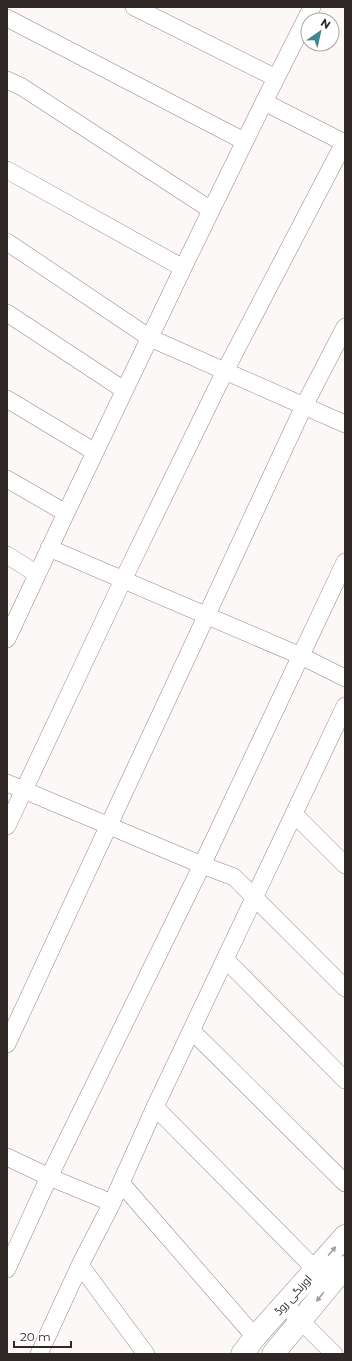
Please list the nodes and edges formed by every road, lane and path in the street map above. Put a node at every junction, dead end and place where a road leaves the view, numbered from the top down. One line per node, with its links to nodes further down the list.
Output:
1 (134, 7): 4 (street)
2 (307, 8): 4 (street)
3 (7, 18): 7 (street)
4 (276, 78): 6 (street)
5 (7, 80): 10 (street)
6 (264, 102): 7 (street); 8 (street)
7 (244, 141): 10 (street)
8 (344, 143): 16 (street)
9 (7, 170): 12 (street)
10 (211, 210): 12 (street)
11 (7, 242): 15 (street)
12 (183, 268): 15 (street)
13 (7, 313): 17 (street)
14 (345, 328): 19 (street)
15 (150, 338): 16 (street); 17 (street)
16 (225, 371): 19 (street); 28 (street)
17 (124, 390): 21 (street)
18 (7, 399): 21 (street)
19 (304, 406): 20 (street); 29 (street)
20 (345, 424)
21 (95, 452): 23 (street)
22 (7, 479): 23 (street)
23 (66, 513): 24 (street)
24 (49, 548): 27 (street); 28 (street)
25 (7, 555): 27 (street)
26 (344, 565): 31 (street)
27 (37, 574): 30 (street)
28 (123, 580): 29 (street); 35 (street)
29 (208, 616): 31 (street); 38 (street)
30 (9, 629)
31 (301, 656): 32 (street); 39 (street)
32 (345, 678)
33 (343, 717): 36 (street)
34 (7, 783): 35 (street)
35 (24, 790): 37 (street); 38 (street)
36 (294, 814): 40 (street); 41 (street)
37 (7, 826)
38 (109, 826): 39 (street); 45 (street)
39 (202, 865): 41 (street); 49 (street)
40 (345, 865)
41 (254, 898): 42 (street); 43 (street)
42 (225, 959): 44 (street); 46 (street)
43 (345, 988)
44 (192, 1030): 47 (street); 51 (street)
45 (7, 1044)
46 (345, 1080)
47 (155, 1107): 50 (street); 57 (street)
48 (7, 1156): 49 (street)
49 (50, 1177): 52 (street); 56 (street)
50 (121, 1183): 52 (street); 60 (street)
51 (345, 1183)
52 (112, 1203): 54 (street)
53 (345, 1236): 57 (main road, اورنگی روڈ, one-way to 53)
54 (80, 1265): 61 (street); 62 (street)
55 (345, 1267): 59 (main road, اورنگی روڈ, one-way to 59)
56 (7, 1269)
57 (316, 1270): 58 (main road, اورنگی روڈ)
58 (284, 1304): 59 (street); 60 (main road, اورنگی روڈ)
59 (301, 1321): 63 (main road, اورنگی روڈ); 64 (street)
60 (248, 1346)
61 (46, 1350)
62 (146, 1354)
63 (273, 1354)
64 (334, 1354)

